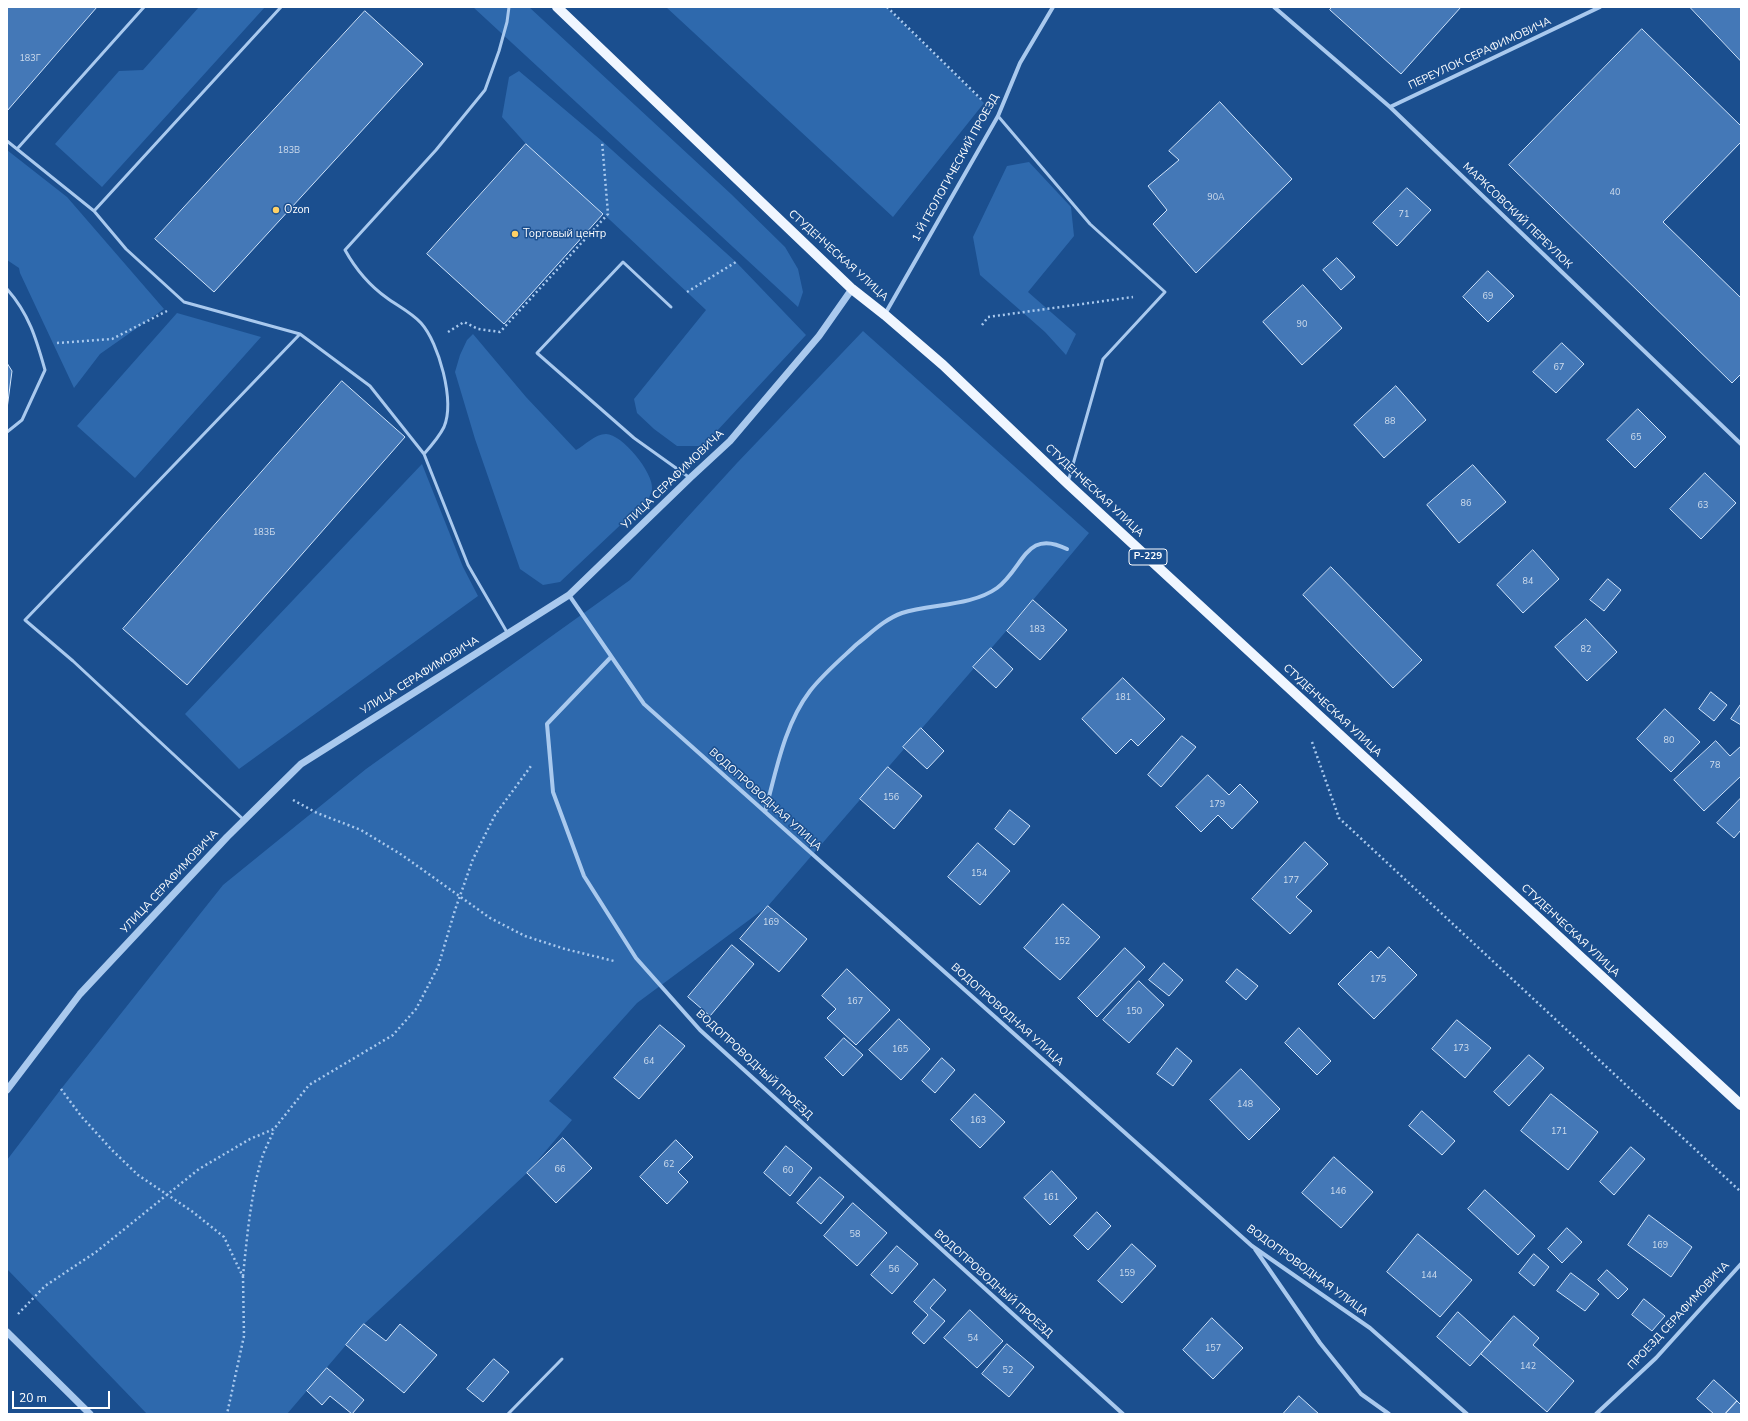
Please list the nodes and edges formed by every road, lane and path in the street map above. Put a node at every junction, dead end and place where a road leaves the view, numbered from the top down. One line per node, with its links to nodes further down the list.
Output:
1 (144, 7): 13 (lane)
2 (281, 7): 14 (lane)
3 (509, 7): 26 (lane)
4 (558, 7): 17 (main road, СТУДЕНЧЕСКАЯ УЛИЦА / Р-229)
5 (887, 7): 10 (path)
6 (1053, 7): 10 (street, 1-Й ГЕОЛОГИЧЕСКИЙ ПРОЕЗД)
7 (1274, 7): 9 (street, МАРКСОВСКИЙ ПЕРЕУЛОК)
8 (1600, 7): 9 (street, ПЕРЕУЛОК СЕРАФИМОВИЧА)
9 (1390, 107): 28 (street, МАРКСОВСКИЙ ПЕРЕУЛОК)
10 (998, 116): 19 (lane); 22 (street, 1-Й ГЕОЛОГИЧЕСКИЙ ПРОЕЗД)
11 (7, 141): 13 (lane)
12 (602, 141): 26 (path)
13 (16, 149): 14 (lane)
14 (94, 211): 20 (lane)
15 (736, 262): 18 (path)
16 (7, 289): 27 (lane)
17 (852, 289): 22 (main road, СТУДЕНЧЕСКАЯ УЛИЦА / Р-229); 30 (street, УЛИЦА СЕРАФИМОВИЧА)
18 (687, 292)
19 (1165, 292): 23 (path); 31 (lane)
20 (184, 302): 24 (lane); 25 (path)
21 (671, 307): 30 (lane)
22 (885, 315): 31 (main road, СТУДЕНЧЕСКАЯ УЛИЦА / Р-229)
23 (982, 325)
24 (300, 334): 29 (lane); 40 (lane)
25 (63, 342)
26 (434, 342): 29 (lane)
27 (7, 432)
28 (1741, 444)
29 (424, 454): 34 (lane)
30 (690, 478): 33 (street, УЛИЦА СЕРАФИМОВИЧА)
31 (1068, 484): 45 (main road, СТУДЕНЧЕСКАЯ УЛИЦА / Р-229)
32 (1067, 549): 39 (street)
33 (569, 595): 34 (street, УЛИЦА СЕРАФИМОВИЧА); 35 (street, ВОДОПРОВОДНАЯ УЛИЦА)
34 (508, 634): 38 (street, УЛИЦА СЕРАФИМОВИЧА)
35 (612, 657): 39 (street, ВОДОПРОВОДНАЯ УЛИЦА); 42 (street, ВОДОПРОВОДНЫЙ ПРОЕЗД)
36 (1312, 742): 47 (path)
37 (533, 763): 41 (path)
38 (275, 789): 40 (street, УЛИЦА СЕРАФИМОВИЧА); 41 (path)
39 (765, 812): 49 (street, ВОДОПРОВОДНАЯ УЛИЦА)
40 (244, 820): 44 (street, УЛИЦА СЕРАФИМОВИЧА)
41 (460, 896): 42 (path); 46 (path)
42 (644, 967): 58 (street, ВОДОПРОВОДНЫЙ ПРОЕЗД)
43 (61, 1089): 48 (path)
44 (7, 1090)
45 (1741, 1105)
46 (274, 1129): 48 (path); 51 (path)
47 (1741, 1192)
48 (165, 1195): 51 (path); 52 (path)
49 (1252, 1246): 59 (street); 60 (street, ВОДОПРОВОДНАЯ УЛИЦА)
50 (1741, 1264): 61 (street, ПРОЕЗД СЕРАФИМОВИЧА)
51 (243, 1277): 56 (path)
52 (18, 1315)
53 (7, 1332): 55 (street)
54 (562, 1360): 57 (lane)
55 (90, 1414)
56 (227, 1414)
57 (508, 1414)
58 (1123, 1414)
59 (1389, 1414)
60 (1466, 1414)
61 (1596, 1414)

